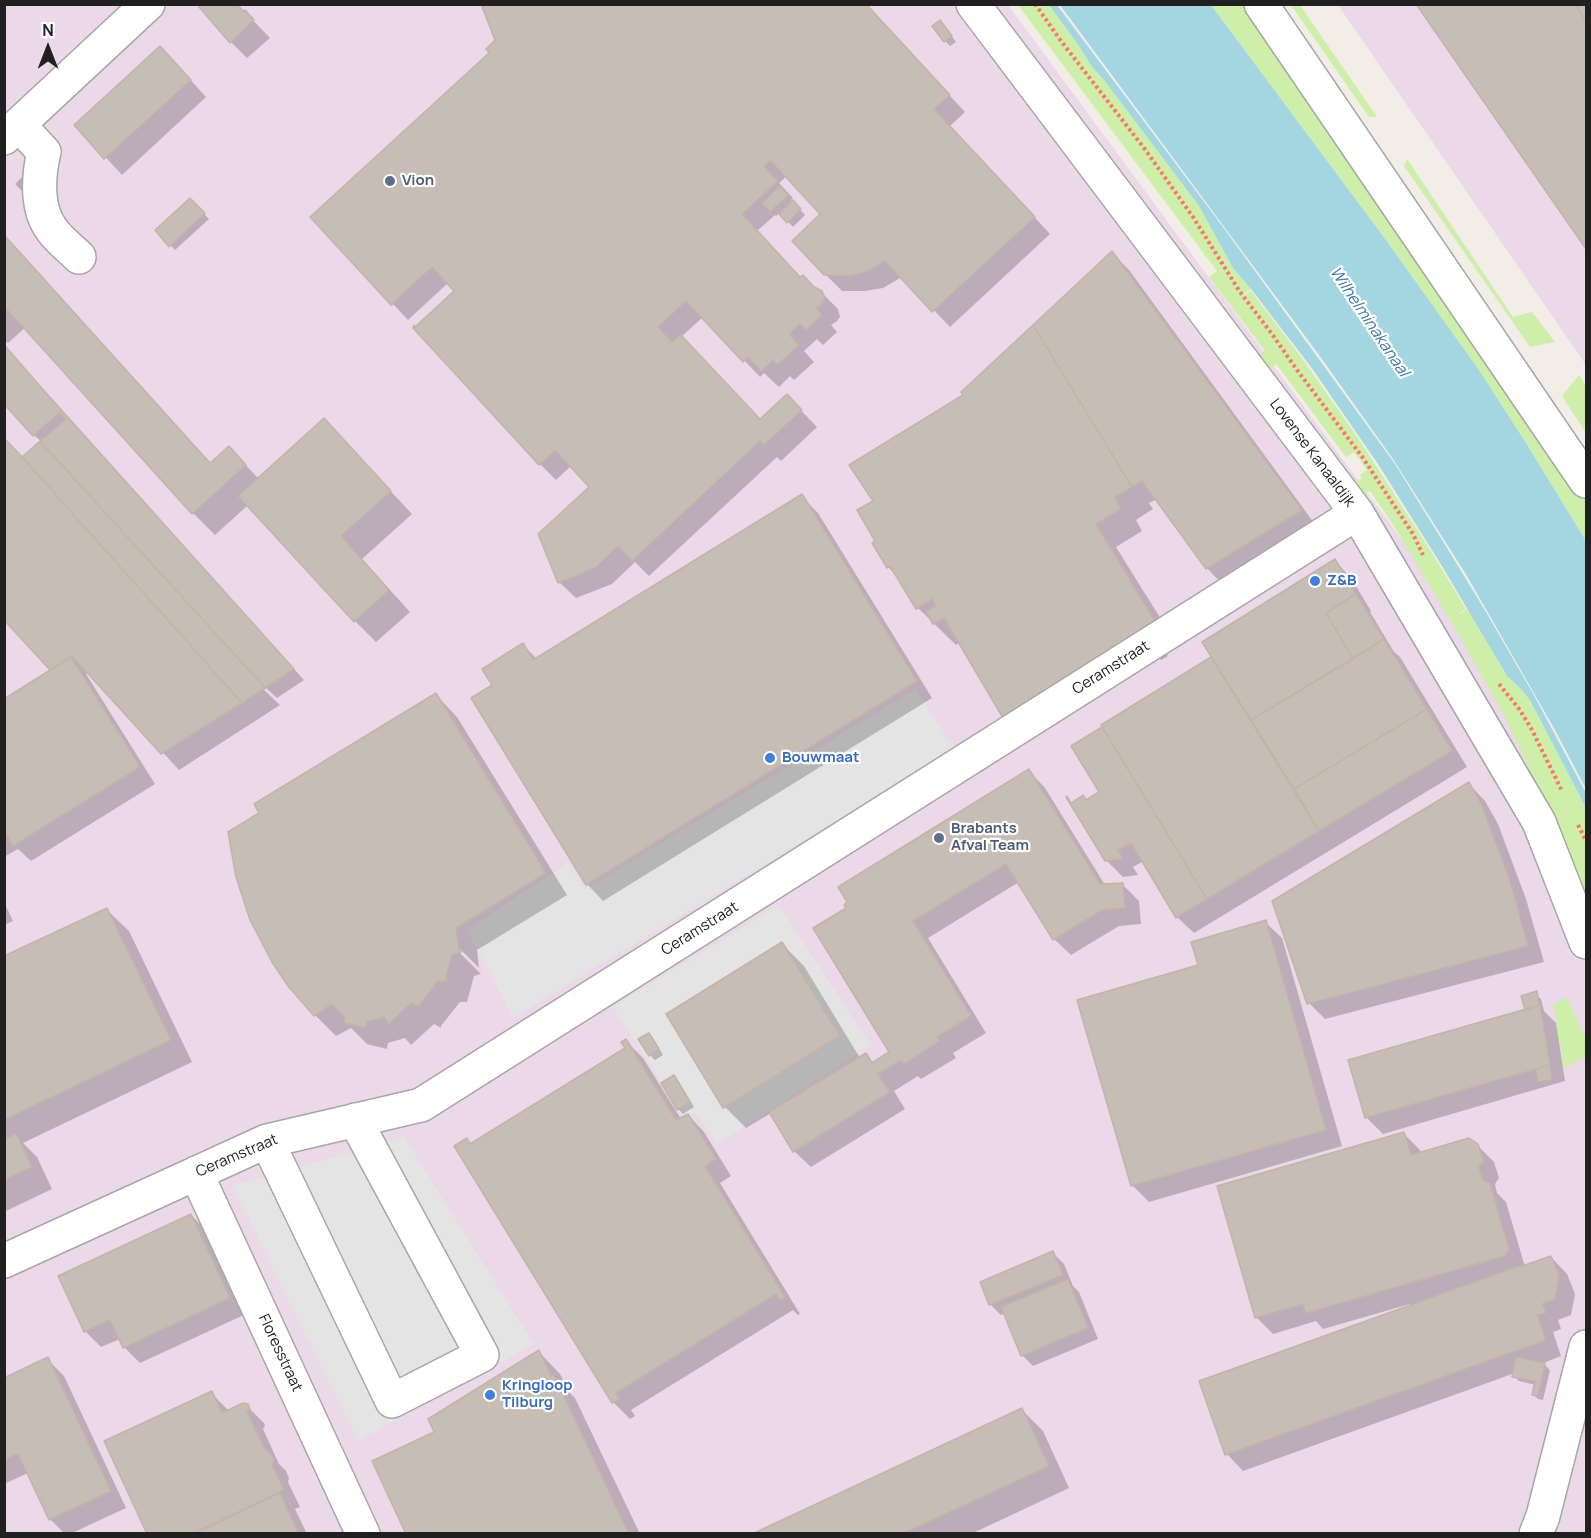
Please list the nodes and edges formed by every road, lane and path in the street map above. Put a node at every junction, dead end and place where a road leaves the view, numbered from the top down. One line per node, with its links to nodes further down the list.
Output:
1 (148, 4): 4 (street)
2 (973, 4): 7 (street, Lovense Kanaaldijk)
3 (1261, 4): 6 (street)
4 (12, 131): 5 (street)
5 (79, 257)
6 (1587, 481)
7 (1357, 513): 8 (street, Lovense Kanaaldijk); 9 (street, Ceramstraat)
8 (1587, 942)
9 (355, 1120): 10 (street, Ceramstraat); 10 (street)
10 (267, 1141): 11 (street, Ceramstraat)
11 (196, 1173): 12 (street, Ceramstraat); 14 (street, Floresstraat)
12 (4, 1261)
13 (1587, 1347): 15 (street)
14 (363, 1533)
15 (1536, 1533)

